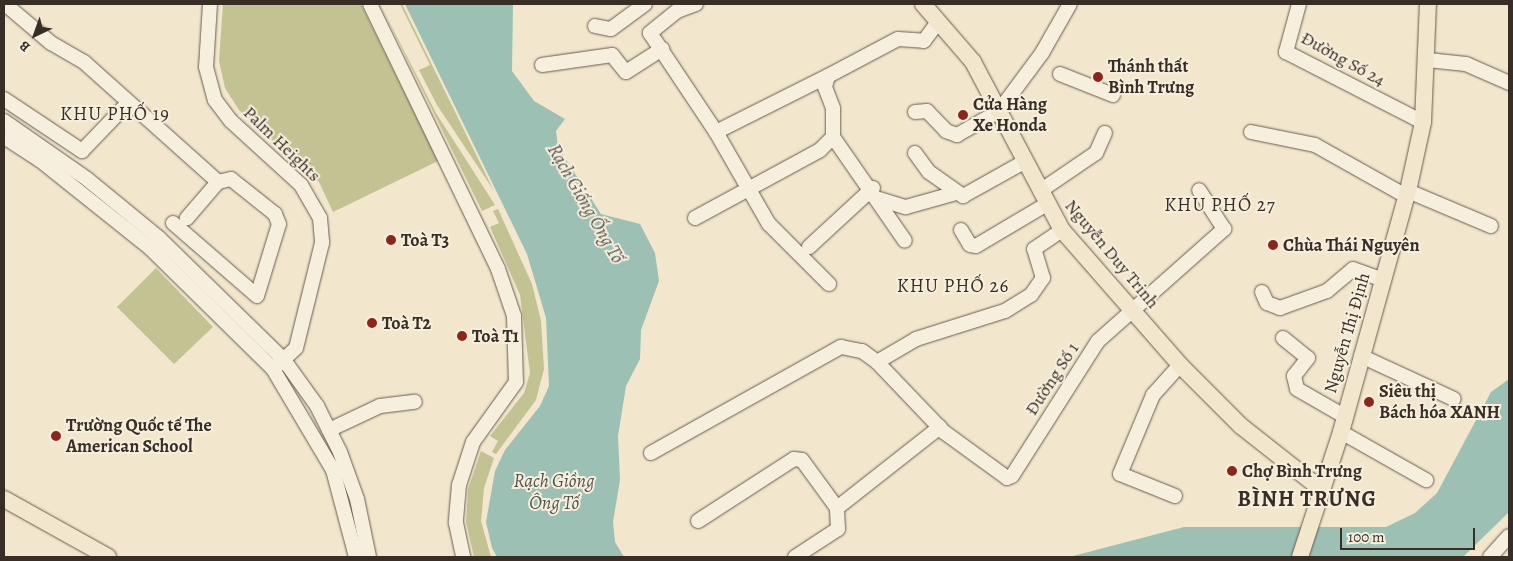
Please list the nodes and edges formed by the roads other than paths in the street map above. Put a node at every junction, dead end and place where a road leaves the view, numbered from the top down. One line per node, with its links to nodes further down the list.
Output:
1 (5, 4): 20 (street)
2 (210, 4): 54 (street, Palm Heights)
3 (370, 4): 73 (street)
4 (645, 4): 11 (street)
5 (696, 4): 12 (street)
6 (923, 4): 10 (main road, Nguyễn Duy Trinh)
7 (1070, 4): 21 (street)
8 (1299, 4): 24 (street, Đường Số 24)
9 (1428, 4): 13 (main road, Nguyễn Thị Định)
10 (938, 22): 16 (street); 21 (main road, Nguyễn Duy Trinh)
11 (595, 26)
12 (662, 49): 14 (street); 25 (street)
13 (1428, 60): 17 (street); 24 (main road, Nguyễn Thị Định)
14 (542, 65)
15 (1060, 74): 18 (street)
16 (828, 76): 25 (street); 28 (street)
17 (1509, 83)
18 (1113, 95)
19 (4, 99): 20 (street)
20 (128, 103): 32 (street)
21 (999, 111): 22 (street); 31 (main road, Nguyễn Duy Trinh)
22 (915, 112)
23 (4, 121): 45 (street)
24 (1422, 122): 36 (main road, Nguyễn Thị Định)
25 (716, 132): 33 (street)
26 (1105, 132): 38 (street)
27 (1251, 132): 36 (street)
28 (833, 137): 33 (street); 37 (street)
29 (4, 138): 45 (street)
30 (915, 153): 35 (street)
31 (1024, 162): 35 (street); 38 (main road, Nguyễn Duy Trinh)
32 (218, 182): 40 (street); 40 (street)
33 (748, 188): 39 (street); 48 (street)
34 (1199, 190): 50 (street, Đường Số 1)
35 (956, 193): 37 (street)
36 (1407, 193): 41 (street); 47 (main road, Nguyễn Thị Định)
37 (876, 194): 44 (street); 46 (street)
38 (1043, 198): 42 (street); 43 (main road, Nguyễn Duy Trinh)
39 (695, 218)
40 (181, 224): 45 (street)
41 (1491, 226)
42 (961, 230)
43 (1062, 230): 50 (main road, Nguyễn Duy Trinh); 53 (street)
44 (905, 241)
45 (160, 247): 54 (street)
46 (809, 247)
47 (1383, 280): 49 (street); 52 (main road, Nguyễn Thị Định)
48 (828, 284)
49 (1262, 292)
50 (1131, 308): 55 (main road, Nguyễn Duy Trinh); 59 (street, Đường Số 1)
51 (1283, 338): 58 (street)
52 (1361, 356): 56 (street); 58 (main road, Nguyễn Thị Định)
53 (877, 362): 59 (street); 62 (street)
54 (279, 365): 60 (street); 71 (street)
55 (1180, 365): 64 (main road, Nguyễn Duy Trinh); 65 (street)
56 (1454, 399)
57 (415, 402): 60 (street)
58 (1344, 416): 61 (main road, Nguyễn Thị Định)
59 (940, 427): 67 (street)
60 (329, 430): 72 (street)
61 (1341, 432): 63 (street); 64 (main road, Nguyễn Thị Định)
62 (651, 453)
63 (1426, 480)
64 (1322, 490): 75 (main road, Nguyễn Thị Định)
65 (1175, 496)
66 (4, 499): 70 (main road)
67 (837, 508): 68 (street); 74 (street)
68 (698, 521)
69 (1509, 536): 76 (street)
70 (108, 557)
71 (356, 557)
72 (369, 557)
73 (463, 557)
74 (795, 557)
75 (1300, 557)
76 (1490, 557)

